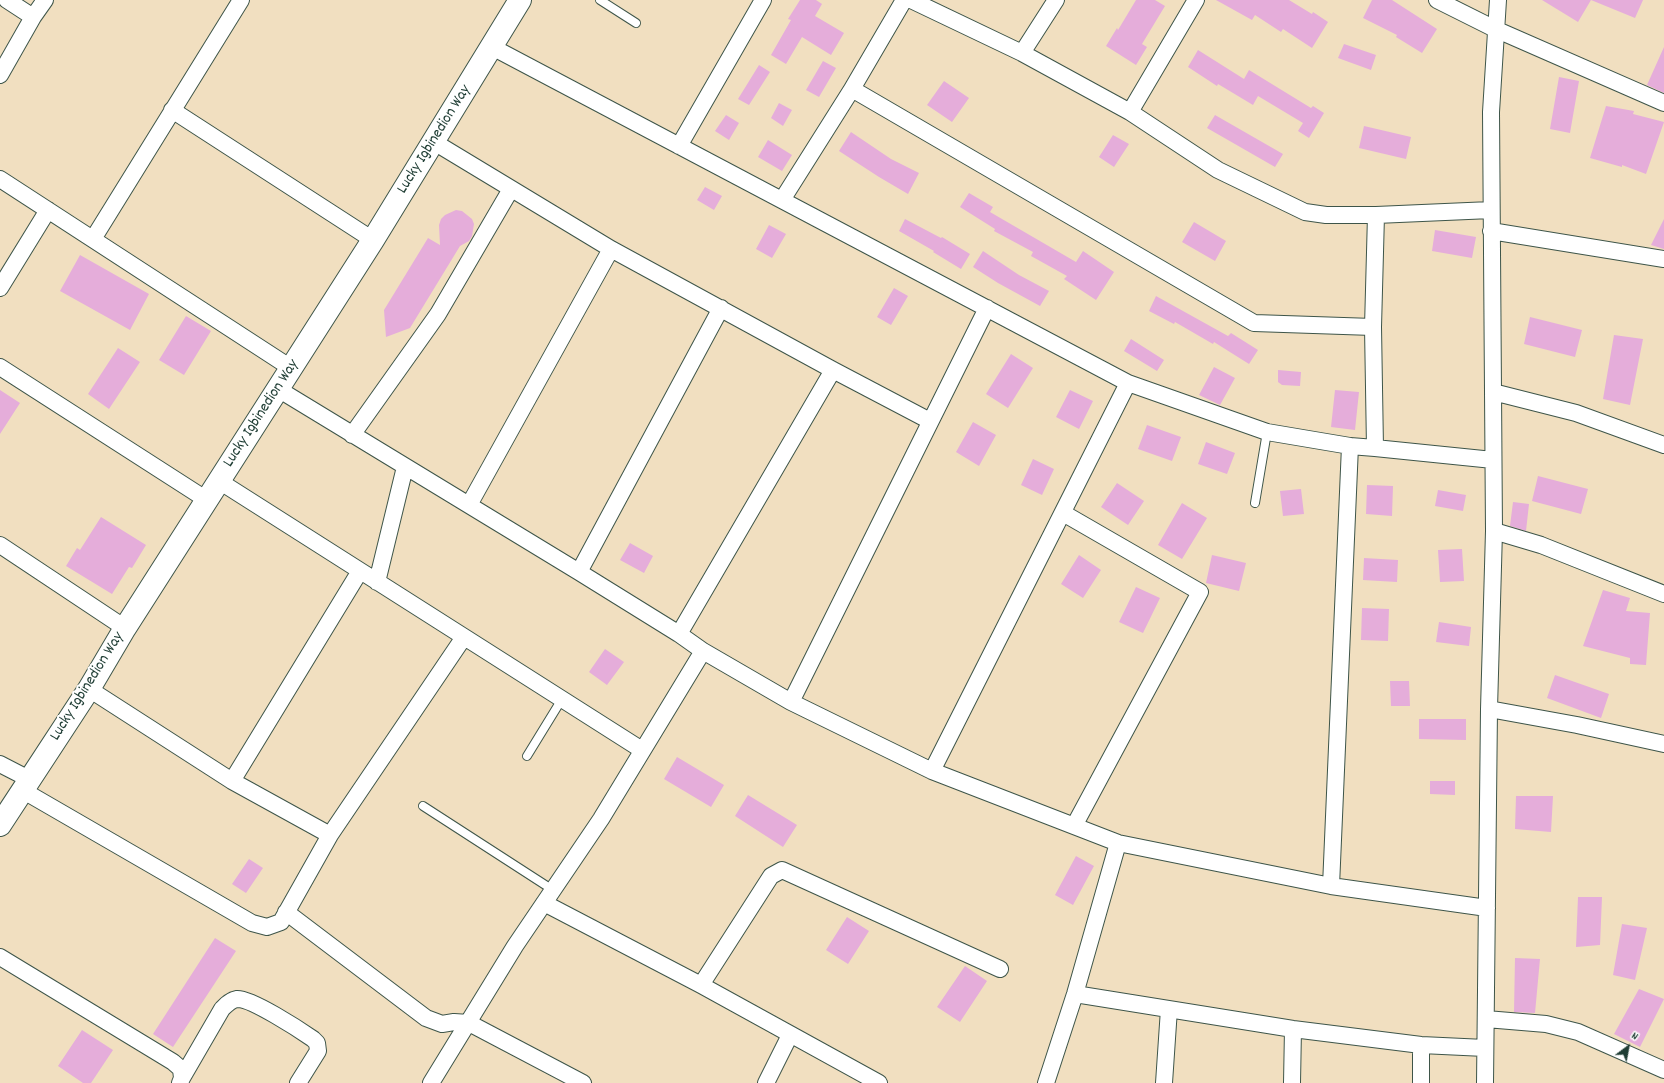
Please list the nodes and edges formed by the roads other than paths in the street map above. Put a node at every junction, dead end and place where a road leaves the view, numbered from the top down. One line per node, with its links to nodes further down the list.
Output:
1 (7, 0): 13 (street)
2 (45, 0): 13 (street)
3 (241, 0): 21 (street)
4 (520, 0): 16 (street, Lucky Igbinedion Way)
5 (600, 0): 14 (lane)
6 (763, 0): 24 (street)
7 (904, 0): 19 (street)
8 (911, 0): 17 (street)
9 (1056, 0): 17 (street)
10 (1196, 0): 22 (street)
11 (1437, 0): 15 (street)
12 (1498, 0): 15 (street)
13 (33, 17): 18 (street)
14 (636, 23)
15 (1495, 29): 20 (street); 29 (street)
16 (492, 47): 23 (street, Lucky Igbinedion Way); 24 (street)
17 (1022, 53): 22 (street)
18 (0, 75)
19 (852, 89): 27 (street); 39 (street)
20 (1664, 103)
21 (172, 110): 32 (street); 33 (street)
22 (1130, 112): 30 (street)
23 (434, 142): 26 (street); 33 (street, Lucky Igbinedion Way)
24 (679, 146): 27 (street)
25 (0, 179): 28 (street)
26 (511, 189): 34 (street); 48 (street)
27 (782, 200): 38 (street)
28 (48, 210): 32 (street); 36 (street)
29 (1491, 210): 30 (street); 31 (street)
30 (1376, 215): 39 (street)
31 (1492, 231): 35 (street); 45 (street)
32 (93, 239): 41 (street)
33 (373, 240): 41 (street, Lucky Igbinedion Way)
34 (611, 249): 37 (street); 57 (street)
35 (1664, 259)
36 (0, 288)
37 (721, 308): 42 (street); 62 (street)
38 (987, 308): 43 (street); 46 (street)
39 (1373, 327): 51 (street)
40 (0, 367): 55 (street)
41 (291, 368): 44 (street, Lucky Igbinedion Way)
42 (833, 370): 46 (street); 66 (street)
43 (1128, 383): 47 (street); 58 (street)
44 (278, 389): 48 (street); 54 (street, Lucky Igbinedion Way)
45 (1493, 392): 49 (street); 52 (street)
46 (930, 421): 71 (street)
47 (1267, 432): 50 (street); 56 (lane)
48 (352, 434): 53 (street)
49 (1664, 444)
50 (1350, 446): 51 (street); 85 (street)
51 (1375, 448): 52 (street)
52 (1493, 460): 59 (street)
53 (405, 466): 57 (street); 63 (street)
54 (219, 481): 55 (street, Lucky Igbinedion Way); 61 (street)
55 (207, 500): 65 (street, Lucky Igbinedion Way)
56 (1255, 503)
57 (469, 505): 62 (street)
58 (1063, 513): 77 (street); 82 (street)
59 (1494, 531): 64 (street); 72 (street)
60 (0, 545): 65 (street)
61 (360, 571): 63 (street); 78 (street)
62 (579, 572): 66 (street)
63 (377, 582): 67 (street)
64 (1664, 594)
65 (126, 628): 69 (street, Lucky Igbinedion Way)
66 (678, 634): 68 (street)
67 (464, 637): 70 (street); 83 (street)
68 (703, 651): 71 (street); 74 (street)
69 (88, 689): 78 (street); 79 (street, Lucky Igbinedion Way)
70 (562, 699): 74 (street); 75 (lane)
71 (791, 702): 77 (street)
72 (1489, 709): 73 (street); 88 (street)
73 (1664, 744)
74 (642, 750): 86 (street)
75 (527, 756)
76 (0, 764): 79 (street)
77 (932, 771): 82 (street)
78 (232, 781): 83 (street)
79 (25, 785): 81 (street, Lucky Igbinedion Way); 89 (street)
80 (423, 806): 86 (lane)
81 (0, 824)
82 (1074, 826): 84 (street)
83 (330, 835): 89 (street)
84 (1118, 843): 85 (street); 93 (street)
85 (1332, 886): 88 (street)
86 (553, 890): 87 (street)
87 (544, 903): 92 (street); 96 (street)
88 (1487, 908): 95 (street)
89 (286, 912): 96 (street)
90 (0, 957): 102 (street)
91 (1000, 969): 92 (street)
92 (702, 985): 98 (street)
93 (1075, 994): 94 (street); 108 (street)
94 (1169, 1009): 97 (street); 109 (street)
95 (1486, 1019): 100 (street); 101 (street)
96 (469, 1023): 104 (street); 105 (street)
97 (1293, 1029): 99 (street); 110 (street)
98 (790, 1035): 106 (street); 107 (street)
99 (1421, 1045): 100 (street); 111 (street)
100 (1485, 1048): 112 (street)
101 (1664, 1070)
102 (181, 1080): 103 (street)
103 (298, 1083)
104 (431, 1083)
105 (583, 1083)
106 (766, 1083)
107 (879, 1083)
108 (1046, 1083)
109 (1164, 1083)
110 (1292, 1083)
111 (1421, 1083)
112 (1485, 1083)

